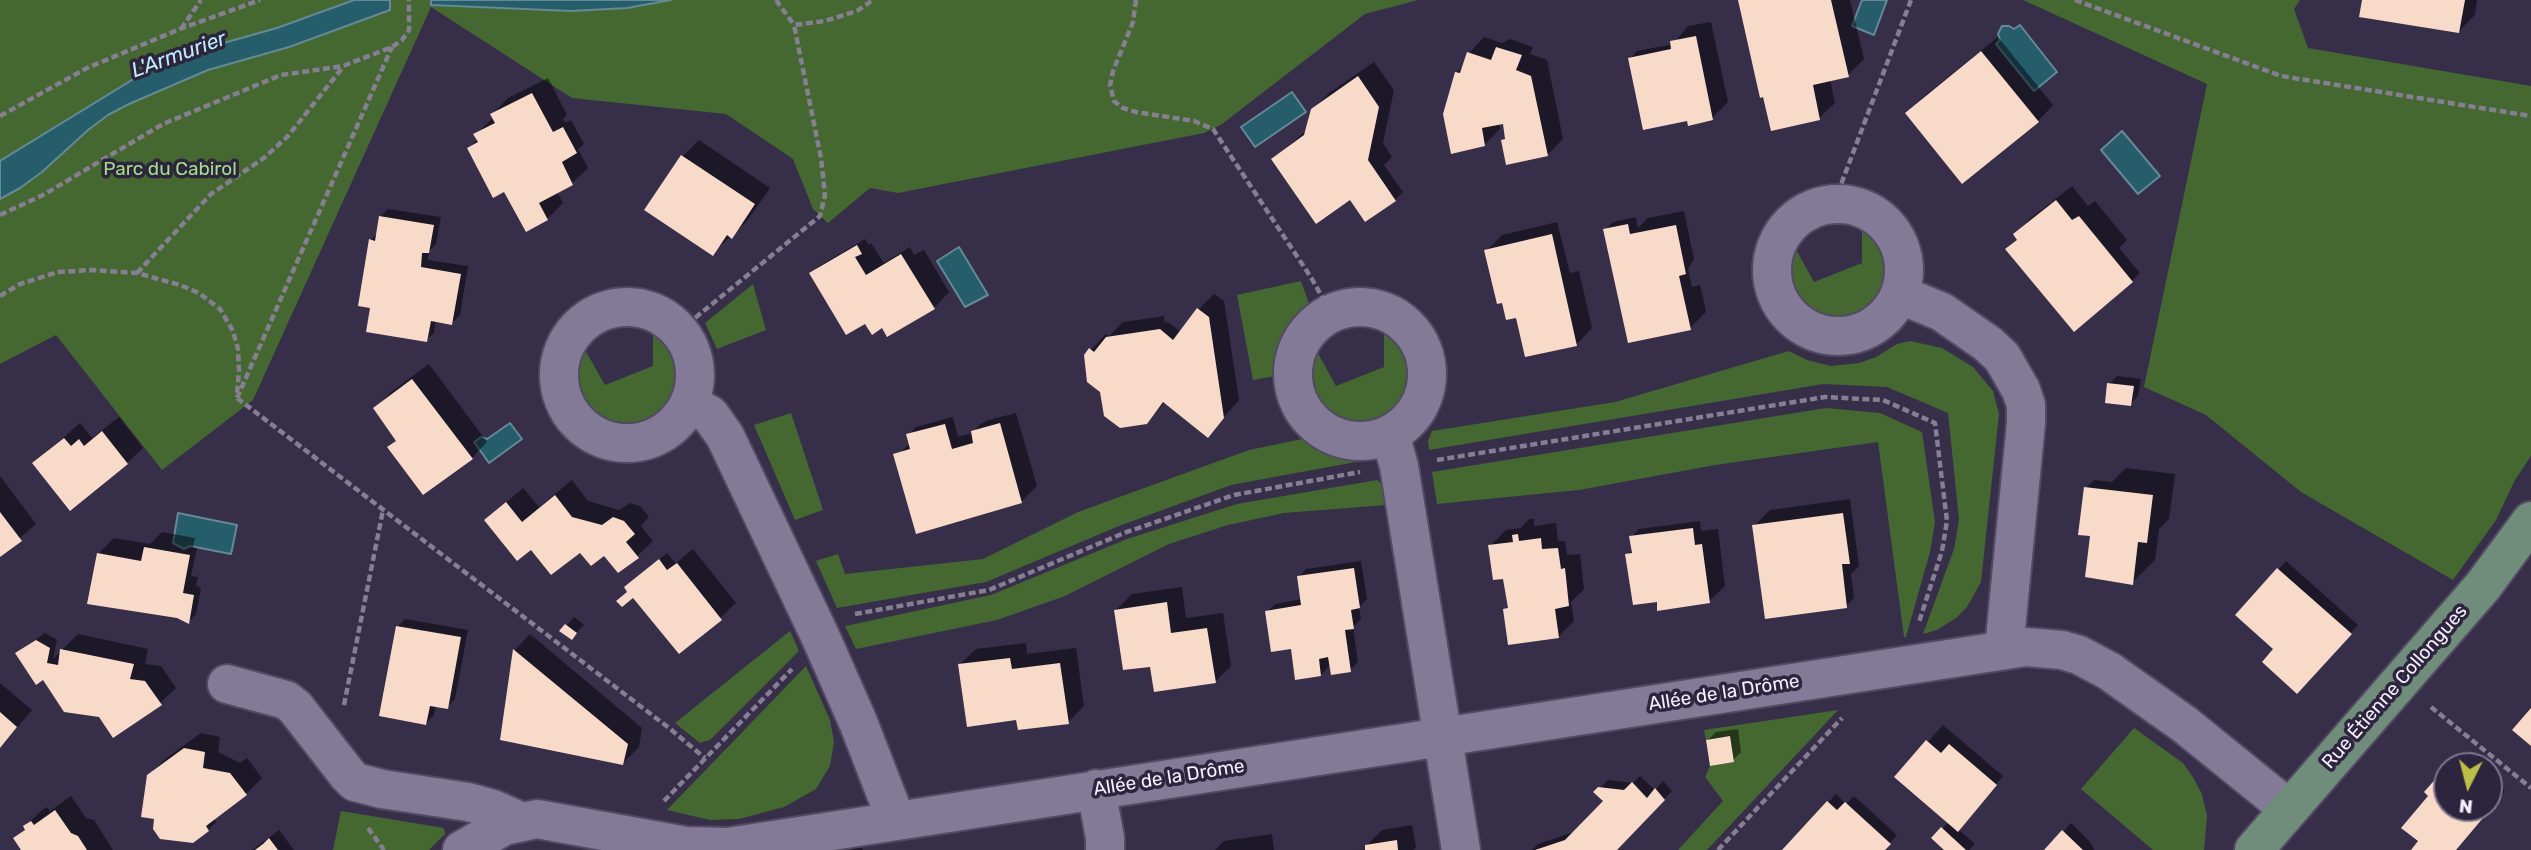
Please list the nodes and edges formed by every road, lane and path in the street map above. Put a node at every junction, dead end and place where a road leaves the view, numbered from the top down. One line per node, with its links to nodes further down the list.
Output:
1 (201, 0): 10 (path)
2 (260, 0): 10 (path)
3 (410, 0): 11 (path)
4 (776, 0): 9 (path)
5 (873, 0): 9 (path)
6 (1136, 0): 20 (path)
7 (1911, 0): 15 (path)
8 (2075, 0): 14 (path)
9 (794, 25): 21 (path)
10 (180, 29): 13 (path)
11 (391, 47): 12 (path); 22 (path)
12 (343, 66): 16 (path); 17 (path)
13 (0, 116)
14 (2531, 116)
15 (1834, 203): 18 (street); 18 (street)
16 (0, 215)
17 (137, 273): 19 (path); 22 (path)
18 (1900, 295): 28 (street)
19 (0, 296)
20 (1332, 313): 24 (street); 24 (street)
21 (679, 331): 23 (street); 23 (street)
22 (237, 398): 25 (path)
23 (689, 403): 27 (street)
24 (1390, 434): 31 (street)
25 (383, 510): 32 (path); 33 (path)
26 (2531, 521): 29 (main road, Rue Étienne Collongues)
27 (821, 638): 33 (path); 38 (street)
28 (2004, 649): 31 (street, Allée de la Drôme); 36 (street, Allée de la Drôme)
29 (2400, 682): 34 (path); 36 (main road, Rue Étienne Collongues)
30 (227, 684): 32 (street, Allée de la Drôme)
31 (1443, 736): 35 (street, Allée de la Drôme); 44 (street)
32 (334, 757): 37 (street, Allée de la Drôme)
33 (705, 758): 39 (path)
34 (2531, 788)
35 (1096, 789): 38 (street, Allée de la Drôme); 43 (street)
36 (2290, 808): 45 (main road, Rue Étienne Collongues)
37 (520, 821): 39 (street, Allée de la Drôme); 42 (street, Allée de la Drôme)
38 (895, 821): 39 (street, Allée de la Drôme)
39 (642, 837)
40 (375, 838): 41 (path)
41 (384, 850)
42 (462, 850)
43 (1105, 850)
44 (1461, 850)
45 (2254, 850)

